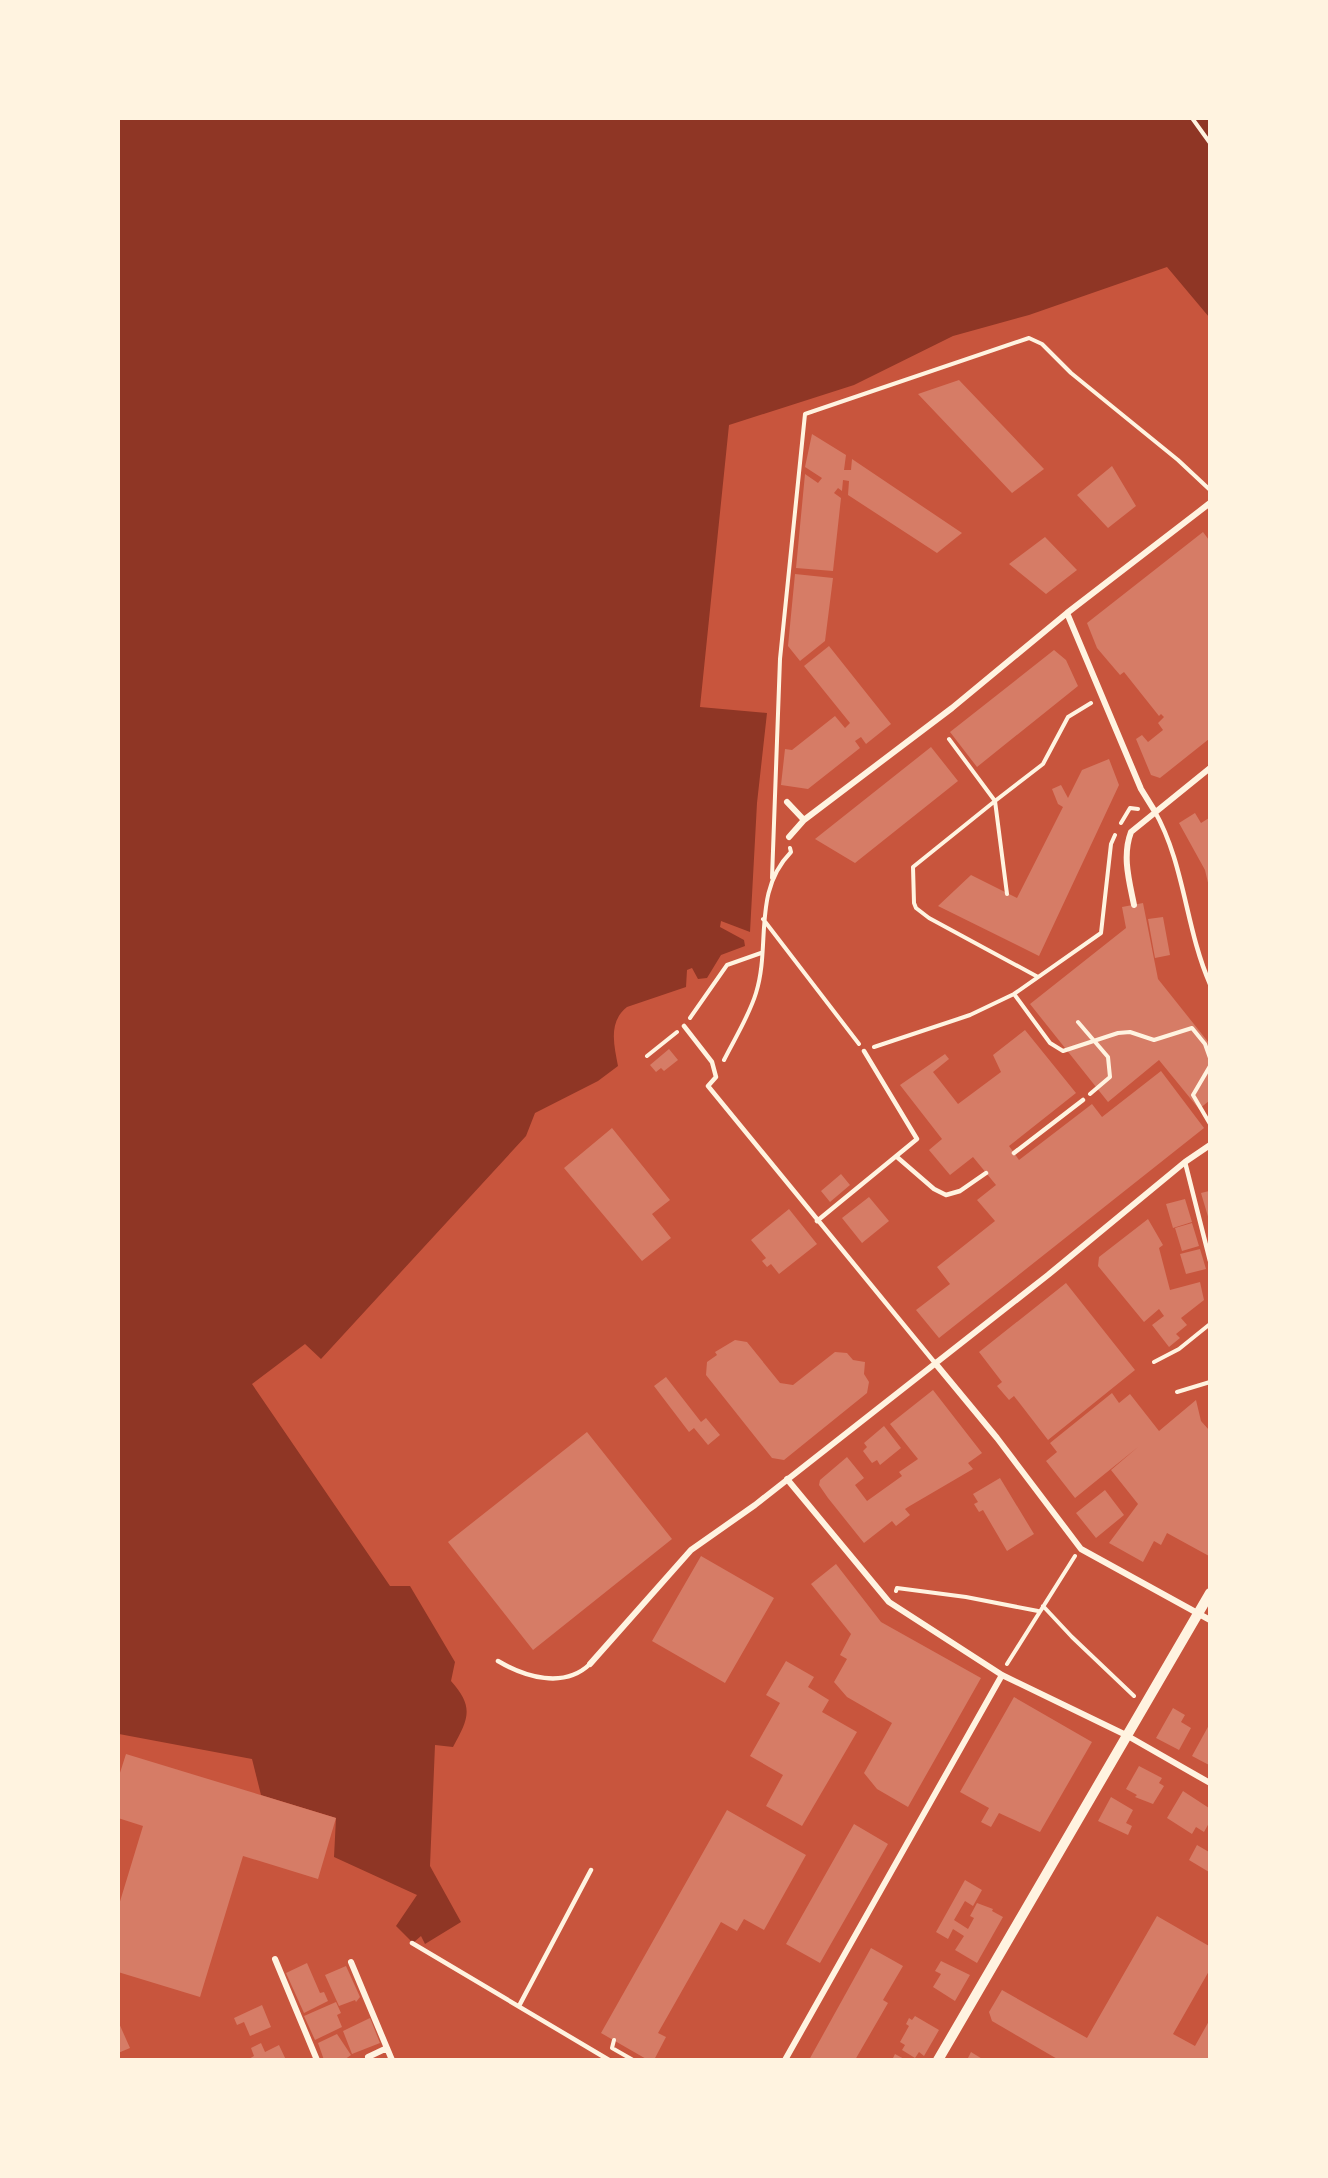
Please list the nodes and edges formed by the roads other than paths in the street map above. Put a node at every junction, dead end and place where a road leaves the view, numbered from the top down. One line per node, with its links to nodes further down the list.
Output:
1 (1209, 503): 2 (street)
2 (1067, 613): 5 (street); 6 (street)
3 (1209, 768): 5 (street)
4 (787, 802): 6 (street)
5 (1154, 810): 8 (street); 9 (lane)
6 (804, 820): 7 (street)
7 (789, 837)
8 (1134, 904)
9 (1209, 984)
10 (684, 1026): 18 (lane)
11 (864, 1051): 15 (lane)
12 (1083, 1100): 14 (lane)
13 (1209, 1145): 16 (street)
14 (1014, 1153)
15 (897, 1157): 17 (lane); 18 (lane)
16 (1185, 1162): 19 (lane); 20 (street)
17 (987, 1173)
18 (817, 1221): 20 (lane)
19 (1209, 1261)
20 (935, 1363): 21 (street); 23 (street)
21 (787, 1479): 26 (street); 27 (street)
22 (1209, 1593): 23 (street)
23 (1198, 1613): 24 (street); 28 (street)
24 (1209, 1620)
25 (498, 1661): 26 (lane)
26 (590, 1664)
27 (1002, 1675): 28 (street); 40 (street)
28 (1126, 1735): 29 (street); 41 (street)
29 (1209, 1784)
30 (591, 1870): 34 (lane)
31 (412, 1943): 34 (lane)
32 (275, 1959): 38 (street)
33 (351, 1962): 35 (street)
34 (519, 2006): 37 (lane)
35 (387, 2048): 36 (street); 39 (street)
36 (368, 2057)
37 (608, 2059)
38 (317, 2060)
39 (392, 2060)
40 (785, 2060)
41 (938, 2060)

